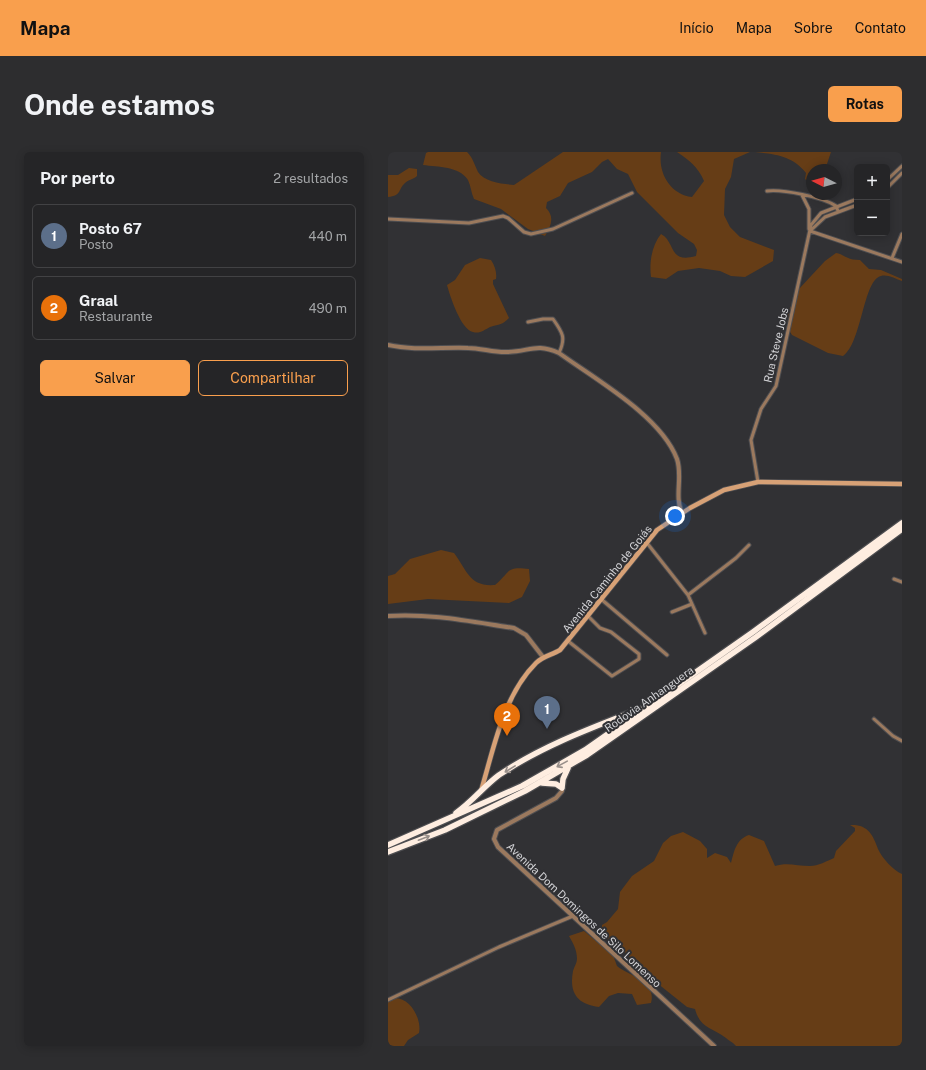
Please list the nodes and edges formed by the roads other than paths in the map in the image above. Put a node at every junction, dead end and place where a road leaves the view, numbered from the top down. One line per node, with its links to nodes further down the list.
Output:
1 (902, 166): 3 (street)
2 (902, 173): 4 (street)
3 (890, 177)
4 (890, 185)
5 (767, 191): 7 (street)
6 (632, 193): 12 (street)
7 (802, 195): 9 (street); 13 (street)
8 (854, 200): 9 (street)
9 (836, 206): 11 (street); 13 (street)
10 (854, 206): 11 (street)
11 (838, 211): 13 (street)
12 (388, 219)
13 (810, 231): 15 (street); 20 (street, Rua Steve Jobs)
14 (902, 234): 15 (street)
15 (892, 258): 16 (street)
16 (902, 262)
17 (528, 322): 19 (street)
18 (388, 345): 19 (street)
19 (559, 353): 22 (street)
20 (758, 482): 21 (main road, Avenida Caminho de Goiás); 22 (main road, Avenida Caminho de Goiás)
21 (902, 484)
22 (682, 513): 25 (main road, Avenida Caminho de Goiás)
23 (902, 523): 39 (highway, Rodovia Anhanguera)
24 (902, 529): 42 (highway, Rodovia Anhanguera)
25 (646, 542): 29 (street); 30 (main road, Avenida Caminho de Goiás)
26 (749, 545): 29 (street)
27 (894, 579): 28 (street)
28 (902, 582)
29 (688, 595): 31 (street)
30 (601, 599): 34 (main road, Avenida Caminho de Goiás); 37 (street)
31 (692, 604): 32 (street); 35 (street)
32 (672, 612)
33 (388, 616): 38 (street)
34 (588, 616): 36 (main road, Avenida Caminho de Goiás); 36 (street)
35 (705, 633)
36 (568, 641): 38 (main road, Avenida Caminho de Goiás)
37 (667, 655)
38 (543, 657): 45 (main road, Avenida Caminho de Goiás)
39 (648, 707): 45 (highway, one-way to 45); 46 (highway, Rodovia Anhanguera, one-way to 46)
40 (874, 719): 41 (street)
41 (902, 741)
42 (569, 767): 43 (highway, Rodovia Anhanguera); 44 (highway)
43 (540, 783): 44 (highway); 48 (highway, Rodovia Anhanguera, one-way to 43)
44 (562, 788): 49 (street, Avenida Dom Domingos de Silo Lomenso)
45 (481, 792): 46 (highway)
46 (445, 821): 47 (highway, Rodovia Anhanguera)
47 (388, 845)
48 (388, 852)
49 (573, 916): 50 (street); 51 (street, Avenida Dom Domingos de Silo Lomenso)
50 (388, 1000)
51 (714, 1046)

